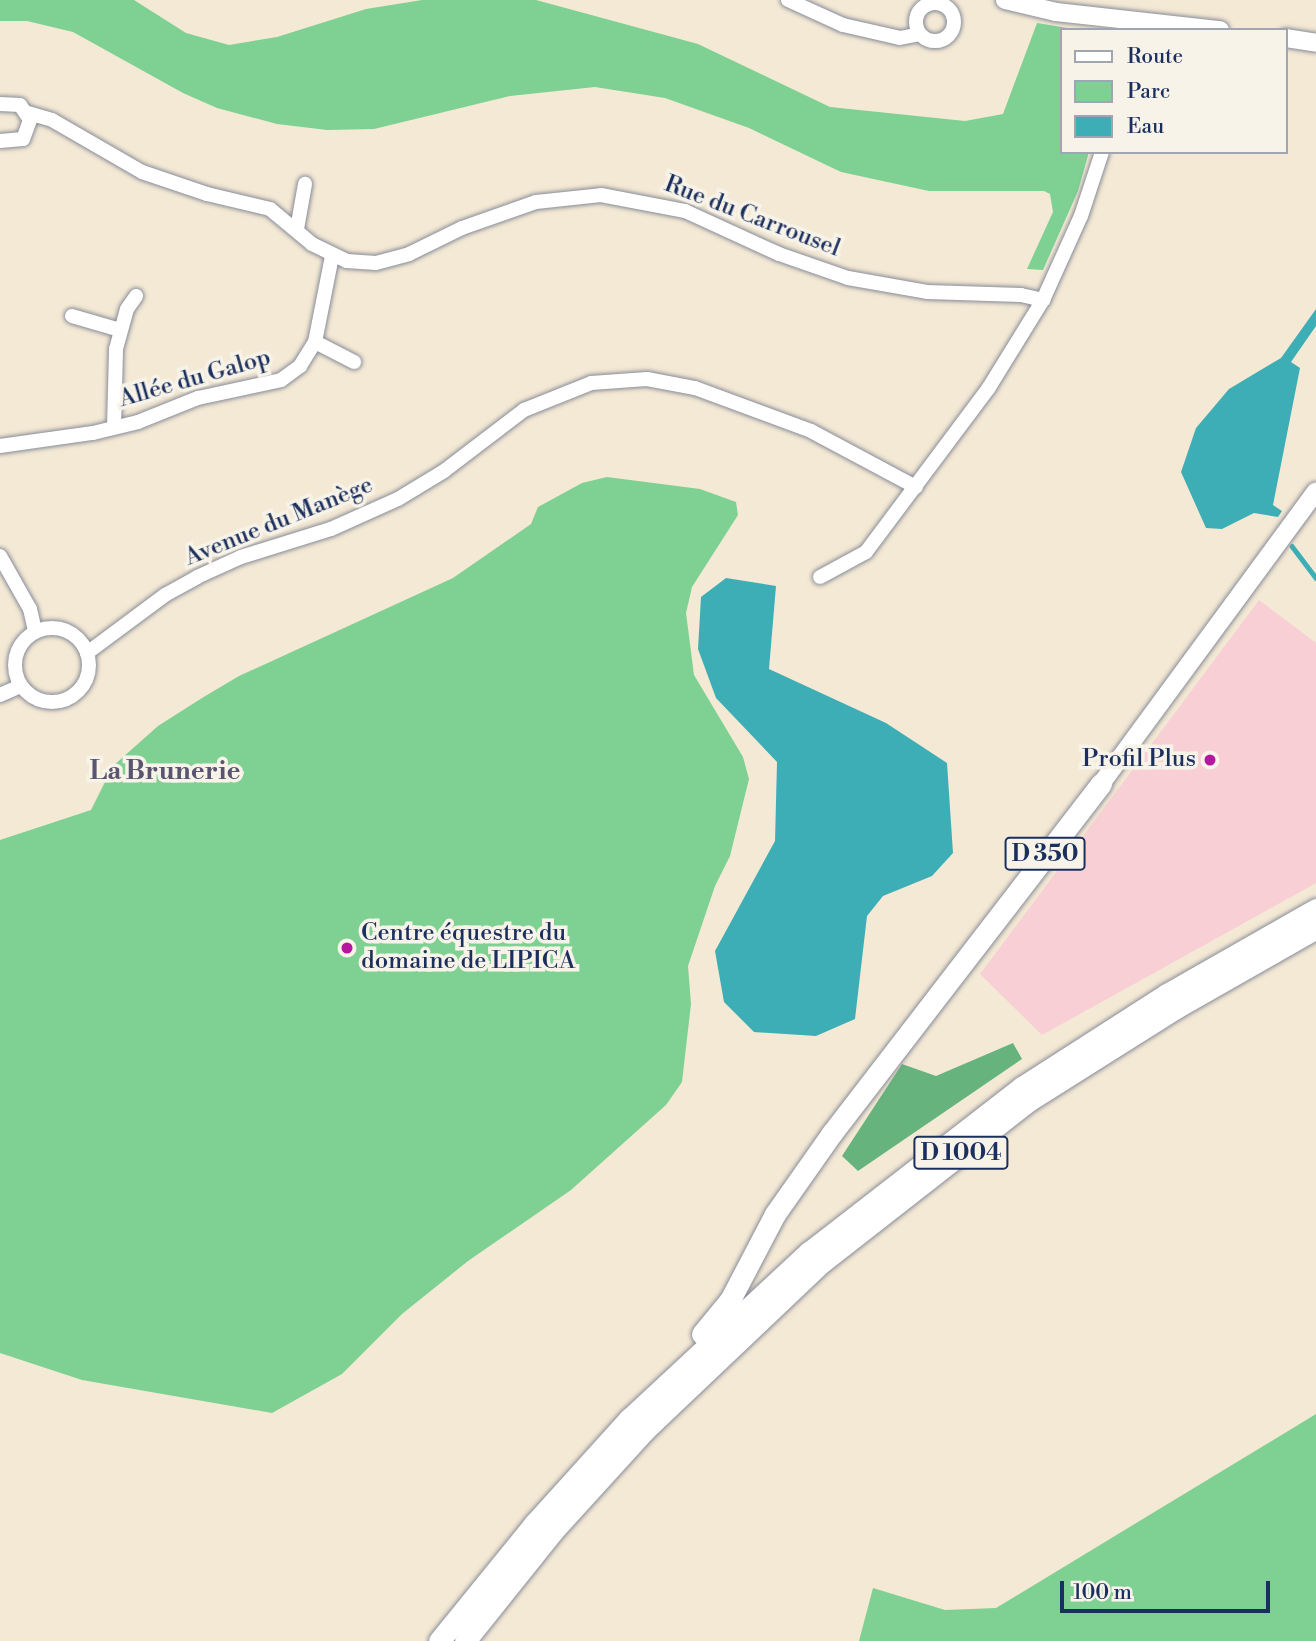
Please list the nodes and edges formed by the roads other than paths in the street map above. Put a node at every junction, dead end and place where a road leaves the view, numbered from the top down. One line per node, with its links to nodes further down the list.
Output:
1 (788, 0): 5 (street)
2 (1005, 0): 3 (main road)
3 (1119, 24): 4 (main road)
4 (1186, 28)
5 (920, 34)
6 (1288, 38): 7 (main road)
7 (1316, 43)
8 (0, 104): 9 (street, Rue du Carrousel)
9 (28, 113): 10 (street); 13 (street, Rue du Carrousel)
10 (1, 146)
11 (1101, 154): 16 (street)
12 (305, 184): 13 (street)
13 (297, 229): 14 (street, Rue du Carrousel)
14 (332, 256): 16 (street, Rue du Carrousel); 19 (street, Allée du Galop)
15 (136, 296): 18 (street, Allée du Galop)
16 (1044, 300): 23 (street)
17 (72, 316): 18 (street)
18 (120, 330): 21 (street, Allée du Galop)
19 (315, 342): 20 (street); 21 (street, Allée du Galop)
20 (354, 362)
21 (114, 427): 22 (street, Allée du Galop)
22 (0, 446)
23 (916, 487): 26 (street); 28 (street, Avenue du Manège)
24 (1316, 491): 31 (main road, D 350)
25 (0, 556): 27 (street)
26 (820, 577)
27 (35, 631): 28 (street); 29 (street)
28 (87, 653): 29 (street)
29 (20, 686): 30 (street)
30 (0, 695)
31 (1101, 784): 34 (highway, D 350)
32 (1316, 909): 34 (highway, D 1004)
33 (1316, 928): 36 (highway, D 1004)
34 (684, 1364): 35 (highway, D 1004)
35 (439, 1641)
36 (465, 1641)

